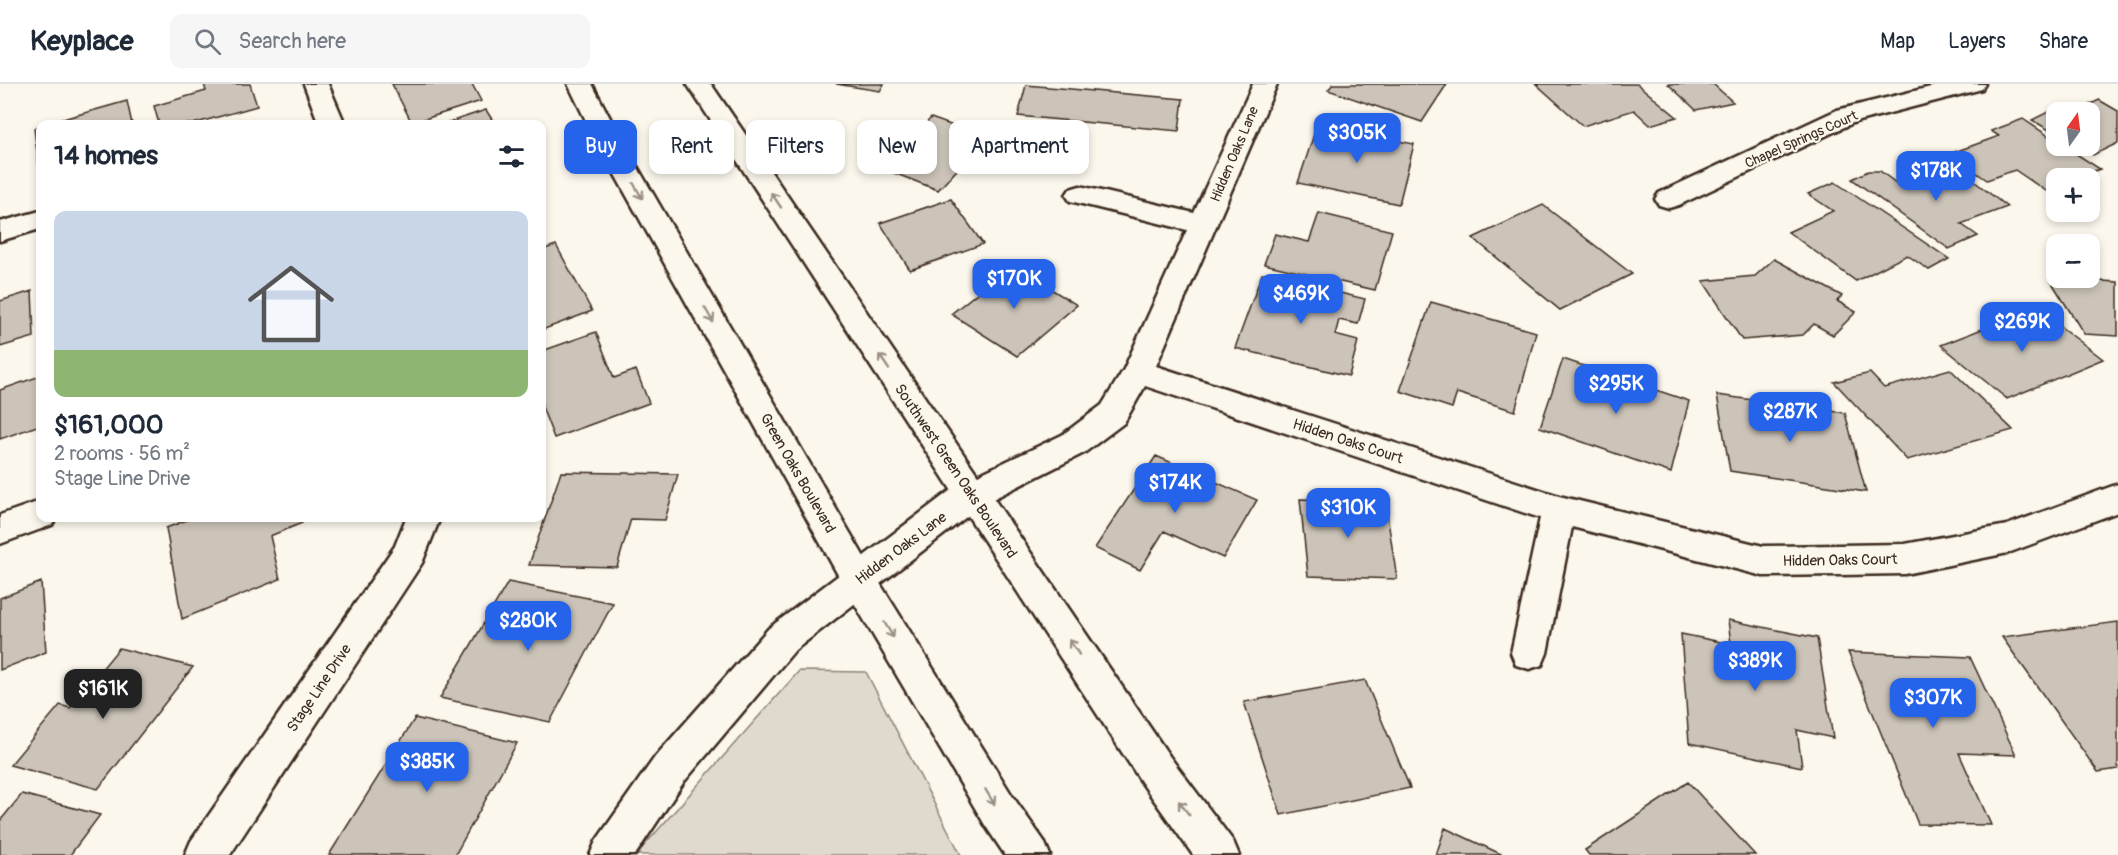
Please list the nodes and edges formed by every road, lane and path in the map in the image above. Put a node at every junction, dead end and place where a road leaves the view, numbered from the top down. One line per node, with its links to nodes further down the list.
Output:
1 (316, 84): 6 (street)
2 (580, 84): 19 (street, Green Oaks Boulevard, one-way to 19)
3 (699, 84): 13 (street, Southwest Green Oaks Boulevard, one-way to 3)
4 (1265, 84): 10 (street, Hidden Oaks Lane)
5 (1973, 84): 8 (street, Chapel Springs Court)
6 (330, 120)
7 (1080, 195): 10 (street)
8 (1669, 199)
9 (36, 221): 11 (street)
10 (1204, 225): 12 (street, Hidden Oaks Lane)
11 (0, 232)
12 (1138, 372): 13 (street, Hidden Oaks Lane); 15 (street, Hidden Oaks Court)
13 (971, 494): 19 (street, Hidden Oaks Lane); 24 (street, Southwest Green Oaks Boulevard, one-way to 13)
14 (2118, 498): 15 (street, Hidden Oaks Court)
15 (1559, 510): 20 (street)
16 (36, 516): 18 (street)
17 (422, 522): 21 (street, Stage Line Drive)
18 (0, 530)
19 (859, 580): 22 (street, Hidden Oaks Lane); 23 (street, Green Oaks Boulevard, one-way to 23)
20 (1529, 652)
21 (206, 855)
22 (611, 855)
23 (1029, 855)
24 (1218, 855)

